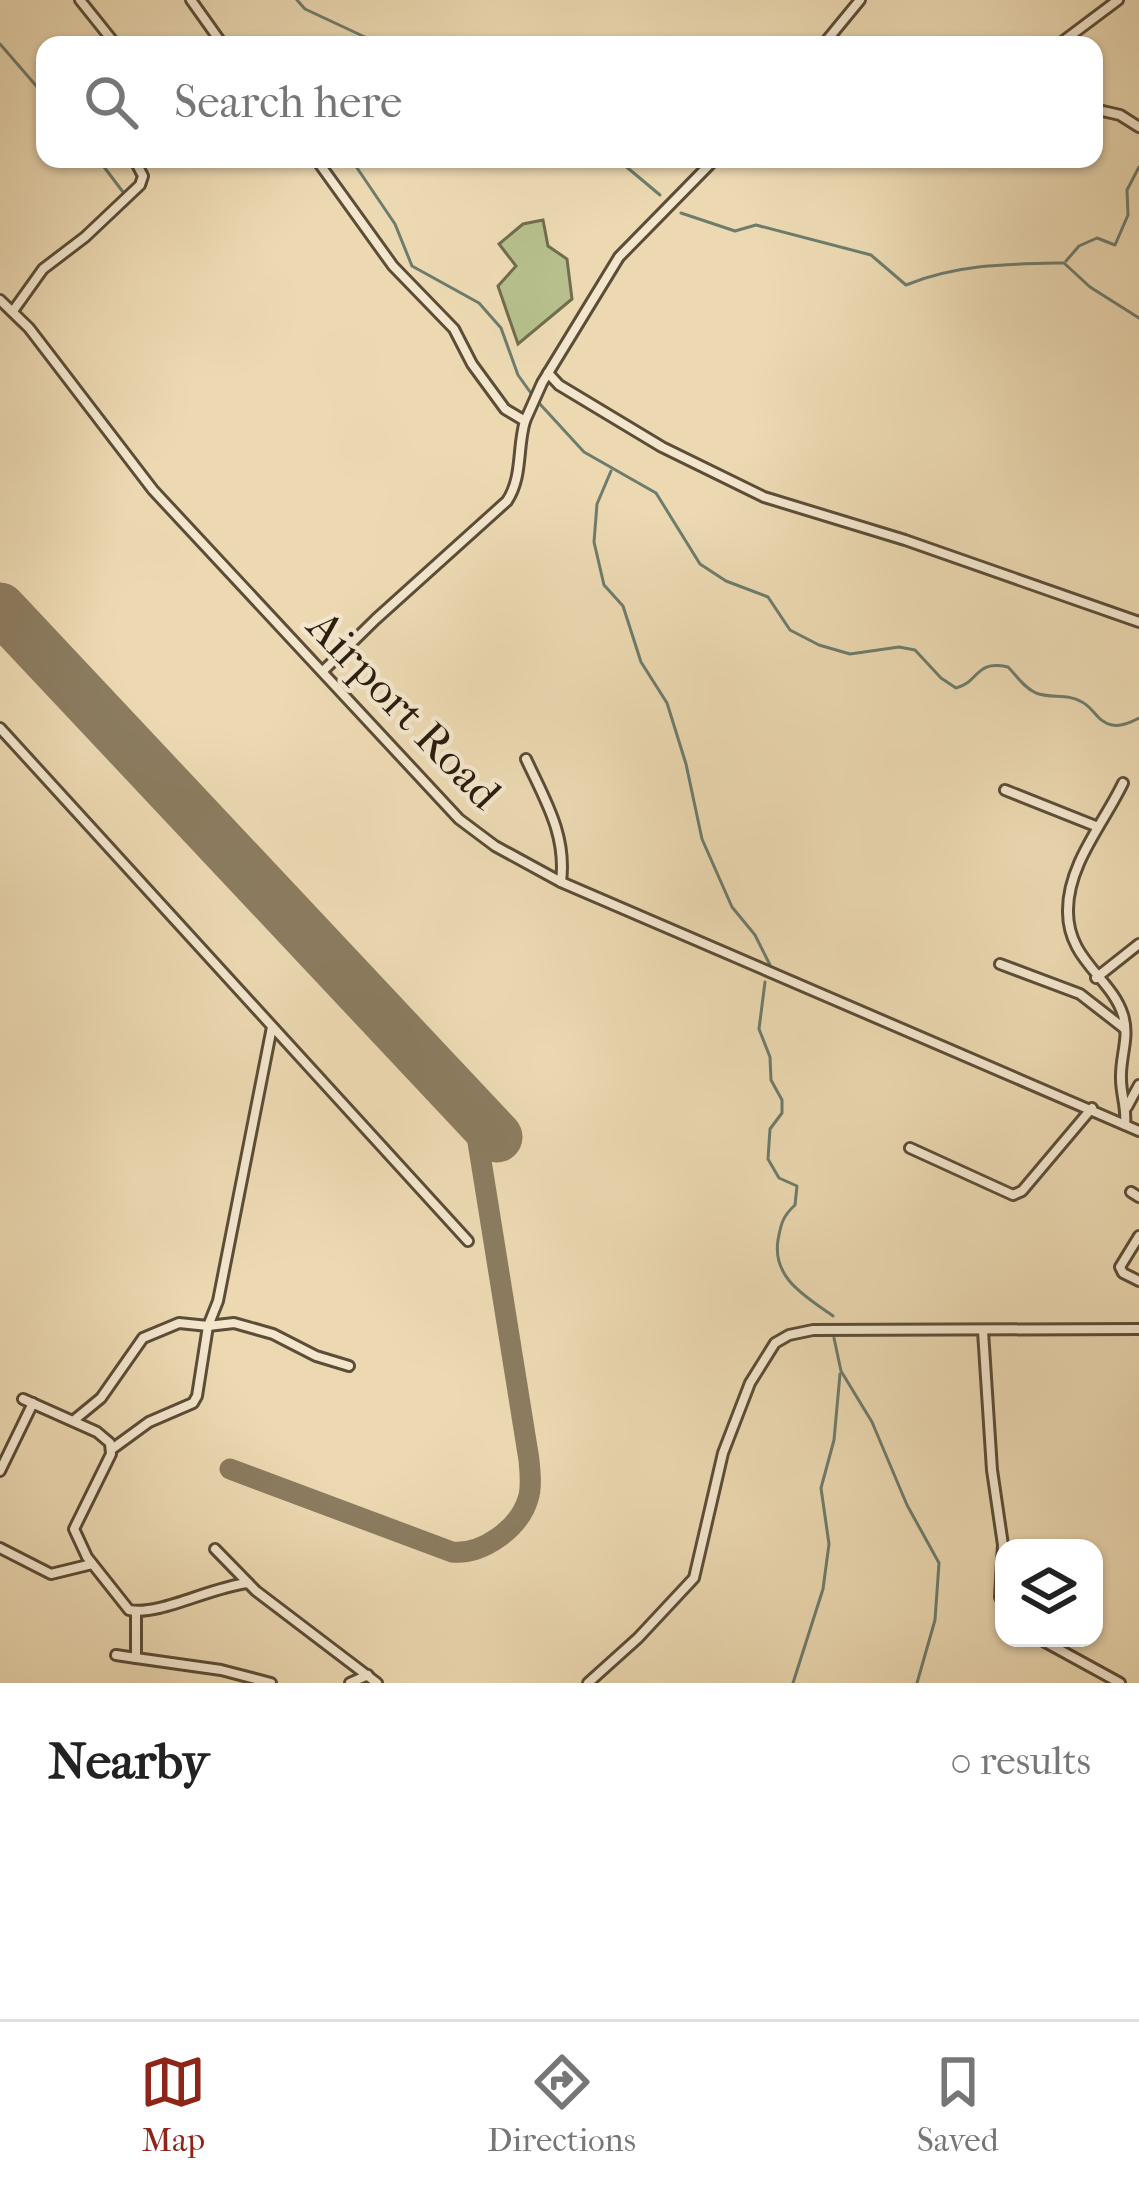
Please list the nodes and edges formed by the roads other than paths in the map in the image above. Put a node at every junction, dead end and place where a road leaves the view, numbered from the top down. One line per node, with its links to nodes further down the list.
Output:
1 (80, 0): 5 (street)
2 (191, 0): 6 (street)
3 (860, 0): 7 (street)
4 (1118, 0): 8 (street)
5 (109, 36)
6 (217, 36)
7 (831, 36)
8 (1070, 36)
9 (1103, 112): 10 (street)
10 (1139, 127)
11 (141, 168): 15 (street)
12 (322, 168): 17 (street)
13 (706, 168): 16 (street)
14 (0, 300): 15 (street, Airport Road)
15 (13, 310): 19 (street, Airport Road)
16 (548, 373): 17 (street); 18 (street)
17 (525, 421): 19 (street)
18 (1139, 622)
19 (323, 671): 25 (street, Airport Road)
20 (0, 728): 29 (street)
21 (526, 759): 25 (street)
22 (1123, 783): 24 (street)
23 (1005, 790): 24 (street)
24 (1098, 827): 28 (street)
25 (561, 882): 32 (street, Airport Road)
26 (1139, 944): 28 (street)
27 (1000, 964): 30 (street)
28 (1096, 978): 30 (street)
29 (272, 1026): 38 (street); 40 (street)
30 (1125, 1030): 33 (street)
31 (1139, 1085): 33 (street)
32 (1092, 1108): 34 (street, Airport Road); 36 (street)
33 (1127, 1108): 34 (street)
34 (1125, 1124): 35 (street, Airport Road)
35 (1139, 1131)
36 (910, 1148)
37 (1139, 1236): 39 (street)
38 (468, 1240)
39 (1139, 1280)
40 (208, 1326): 43 (street); 44 (street); 45 (street)
41 (1139, 1329): 42 (street)
42 (983, 1331): 47 (street); 61 (street)
43 (349, 1366)
44 (74, 1421): 45 (street); 46 (street)
45 (112, 1448): 50 (street)
46 (0, 1471)
47 (1002, 1539)
48 (0, 1548): 50 (street)
49 (215, 1550): 51 (street)
50 (92, 1564): 52 (street)
51 (248, 1583): 52 (street); 56 (street)
52 (136, 1612): 55 (street)
53 (1055, 1647): 62 (street)
54 (116, 1655): 55 (street)
55 (136, 1658): 57 (street)
56 (368, 1675): 59 (street); 60 (street)
57 (235, 1678): 58 (street)
58 (271, 1683)
59 (350, 1683)
60 (377, 1683)
61 (588, 1683)
62 (1120, 1683)

